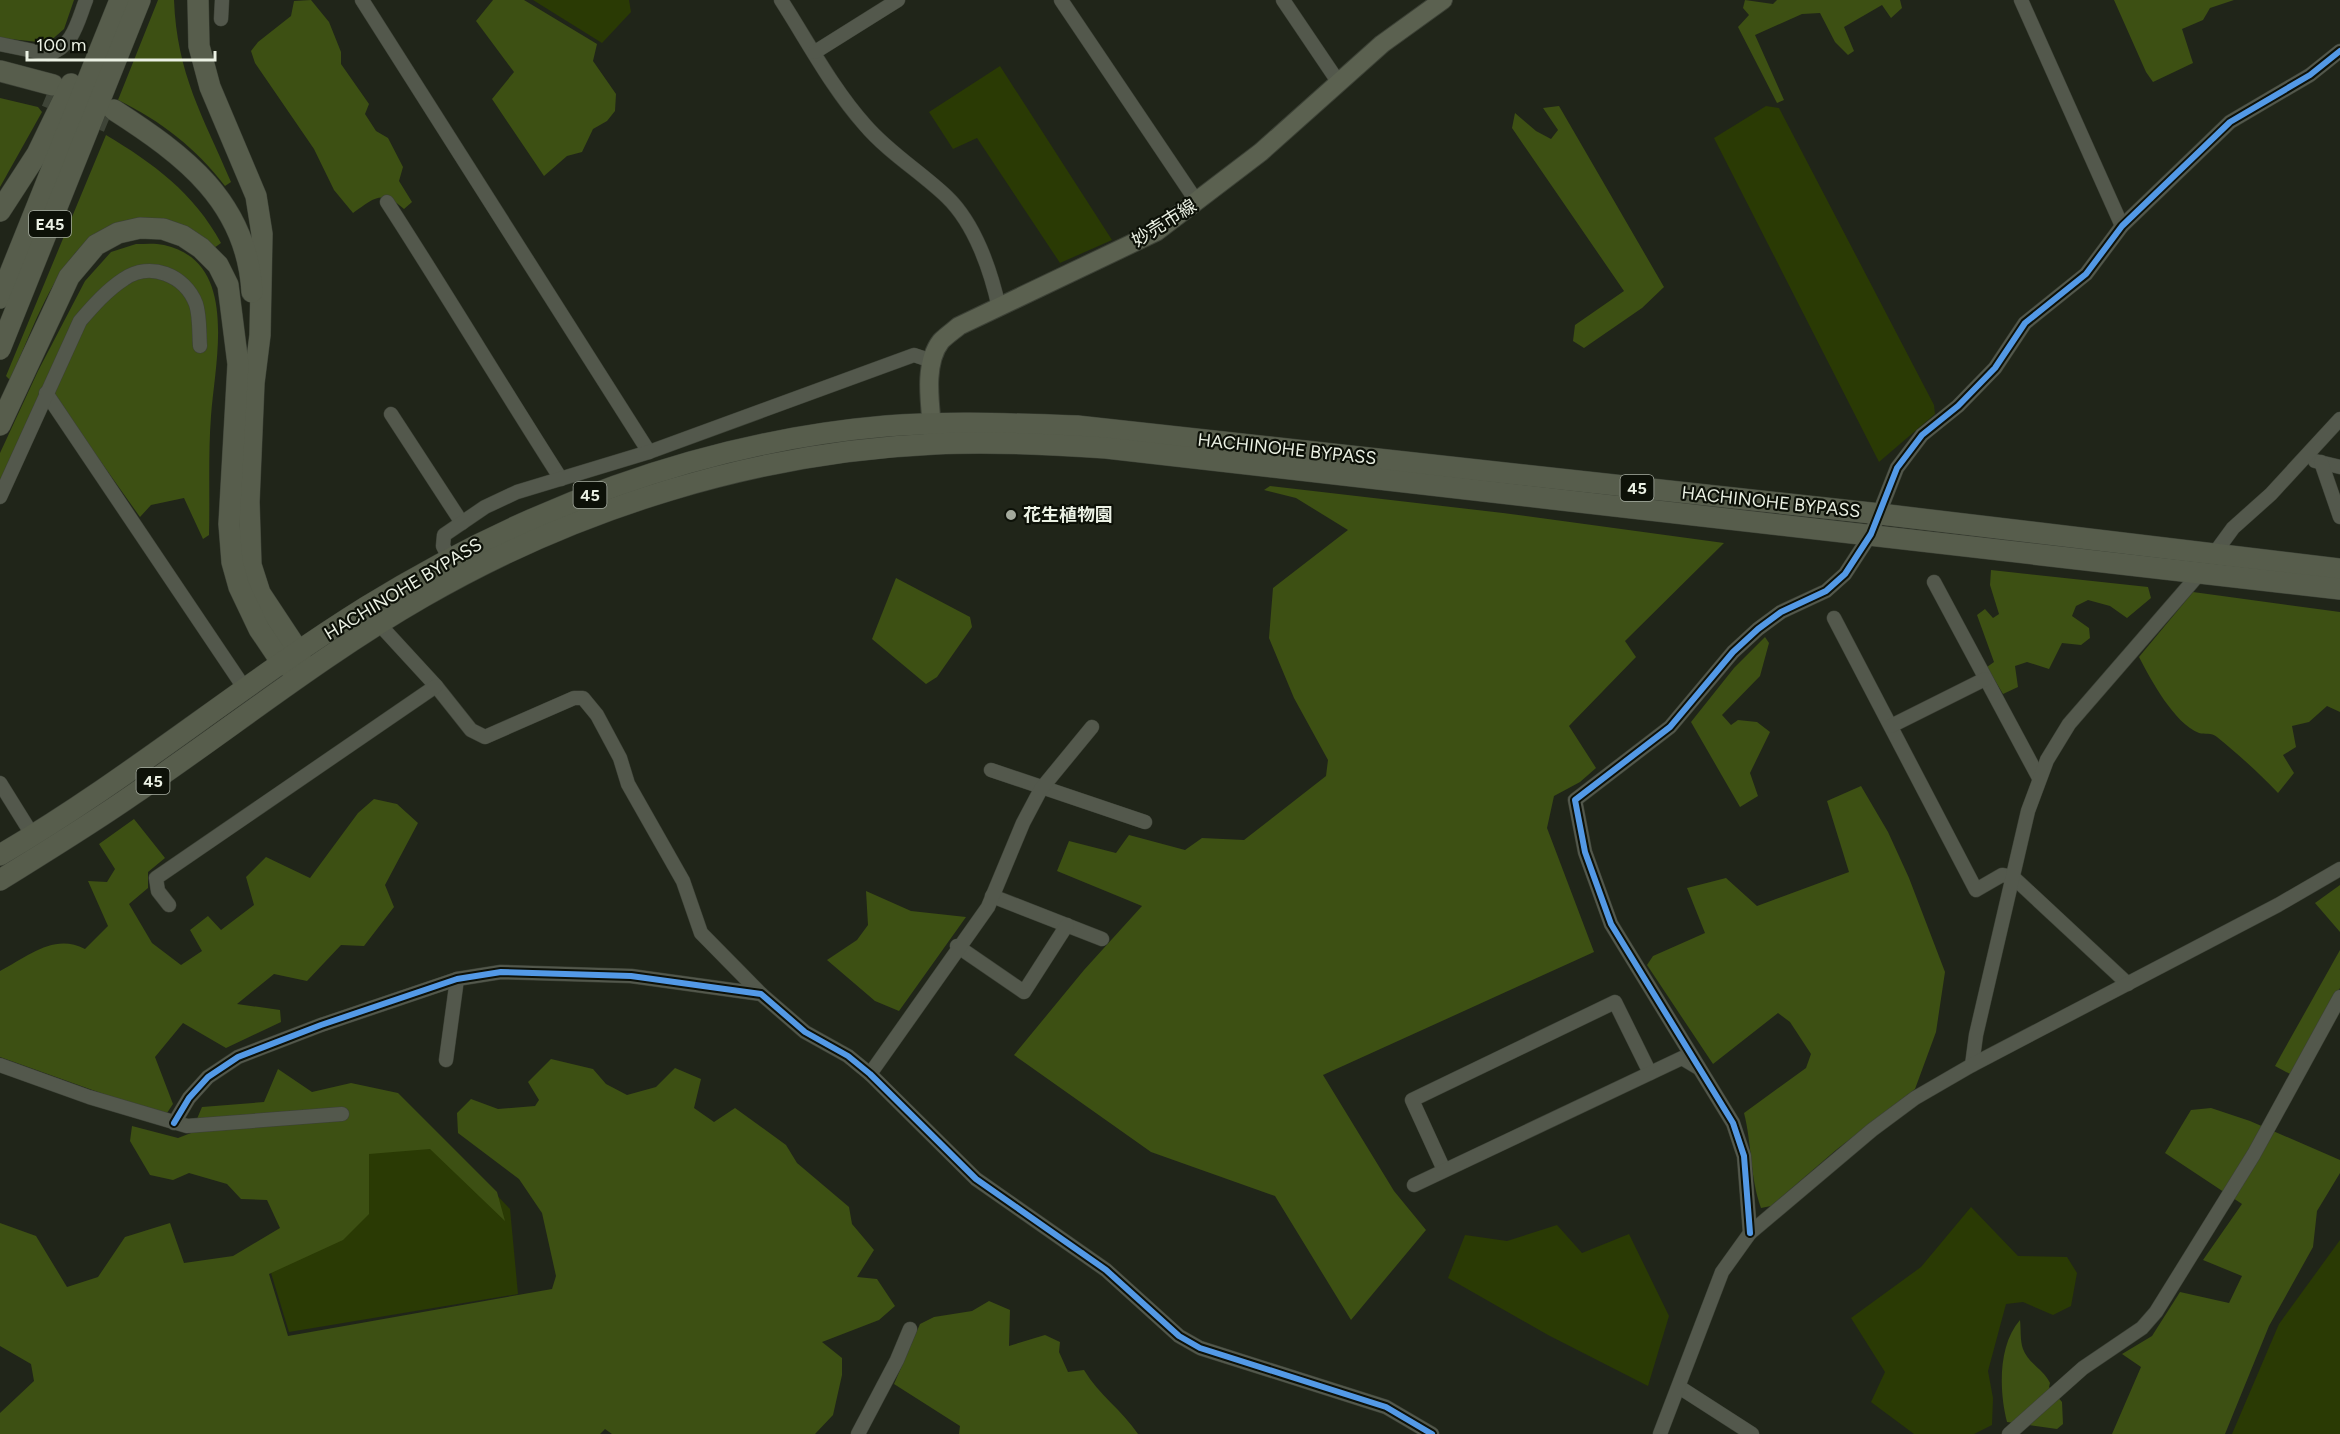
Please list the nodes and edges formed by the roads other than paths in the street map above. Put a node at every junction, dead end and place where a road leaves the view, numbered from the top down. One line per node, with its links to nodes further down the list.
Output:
1 (86, 0): 15 (street)
2 (110, 0): 24 (highway)
3 (120, 0): 21 (highway, E45)
4 (140, 0): 21 (highway, E45)
5 (198, 0): 32 (highway)
6 (222, 0): 14 (street)
7 (362, 0): 38 (street)
8 (781, 0): 17 (street)
9 (898, 0): 17 (street)
10 (1061, 0): 23 (street)
11 (1283, 0): 19 (street)
12 (1443, 0): 19 (main road, 妙売市線)
13 (2021, 0): 25 (street)
14 (222, 20)
15 (0, 44)
16 (2340, 51): 25 (street)
17 (815, 52): 27 (street)
18 (0, 71): 20 (highway)
19 (1339, 82): 23 (main road, 妙売市線)
20 (0, 85)
21 (101, 106): 26 (highway, E45); 29 (highway, E45); 31 (highway); 32 (highway)
22 (387, 202): 42 (street)
23 (1197, 202): 27 (main road, 妙売市線)
24 (0, 212)
25 (2122, 226): 44 (street)
26 (0, 298)
27 (999, 308): 30 (main road, 妙売市線)
28 (200, 346): 33 (street)
29 (0, 349)
30 (932, 361): 37 (main road); 38 (street)
31 (238, 364): 36 (highway); 56 (highway)
32 (254, 383): 56 (highway)
33 (46, 393): 43 (street); 60 (street)
34 (391, 414): 46 (street)
35 (2340, 419): 39 (street)
36 (0, 425)
37 (933, 434): 44 (highway, HACHINOHE BYPASS / 45); 47 (highway, HACHINOHE BYPASS / 45); 49 (highway, HACHINOHE BYPASS / 45); 55 (highway, HACHINOHE BYPASS / 45)
38 (650, 452): 42 (street)
39 (2304, 458): 40 (street); 48 (street)
40 (2321, 462): 41 (street); 45 (street)
41 (2340, 467)
42 (561, 479): 46 (street)
43 (0, 497)
44 (1880, 514): 47 (street); 48 (highway, HACHINOHE BYPASS / 45)
45 (2340, 517)
46 (462, 523): 49 (street)
47 (1871, 534): 51 (highway, HACHINOHE BYPASS / 45); 85 (street)
48 (2214, 554): 50 (highway, HACHINOHE BYPASS / 45)
49 (449, 558): 56 (highway, HACHINOHE BYPASS / 45)
50 (2340, 568)
51 (2200, 573): 53 (highway, HACHINOHE BYPASS / 45); 64 (street)
52 (1934, 582): 58 (street)
53 (2340, 589)
54 (1834, 618): 61 (street)
55 (379, 624): 57 (highway, HACHINOHE BYPASS / 45); 59 (street)
56 (291, 658): 57 (highway); 60 (highway, 45)
57 (302, 675): 72 (highway, 45)
58 (1985, 679): 61 (street); 64 (street)
59 (436, 686): 74 (street); 80 (street)
60 (245, 689): 68 (highway, 45)
61 (1891, 726): 71 (street)
62 (1092, 727): 66 (street)
63 (991, 770): 66 (street)
64 (2039, 778): 71 (street)
65 (0, 783): 68 (street)
66 (1041, 789): 67 (street); 73 (street)
67 (1145, 822)
68 (33, 836): 69 (highway, 45)
69 (0, 855)
70 (2340, 869): 79 (street)
71 (2013, 877): 79 (street); 84 (street)
72 (0, 880)
73 (992, 896): 75 (street); 77 (street)
74 (169, 905)
75 (1067, 925): 76 (street); 77 (street)
76 (1102, 939)
77 (957, 946): 87 (street)
78 (457, 979): 80 (street); 82 (street); 89 (street)
79 (2128, 984): 84 (street)
80 (761, 994): 87 (street)
81 (2340, 997): 99 (street)
82 (446, 1060)
83 (0, 1065): 89 (street)
84 (1972, 1065): 92 (street)
85 (1701, 1070): 86 (street); 92 (street)
86 (1650, 1073): 90 (street); 90 (street)
87 (870, 1074): 96 (street)
88 (342, 1114): 89 (street)
89 (174, 1123)
90 (1444, 1170): 91 (street)
91 (1414, 1185)
92 (1750, 1233): 94 (street)
93 (910, 1329): 95 (street)
94 (1679, 1387): 97 (street); 98 (street)
95 (858, 1434)
96 (1432, 1434)
97 (1660, 1434)
98 (1752, 1434)
99 (2008, 1434)

